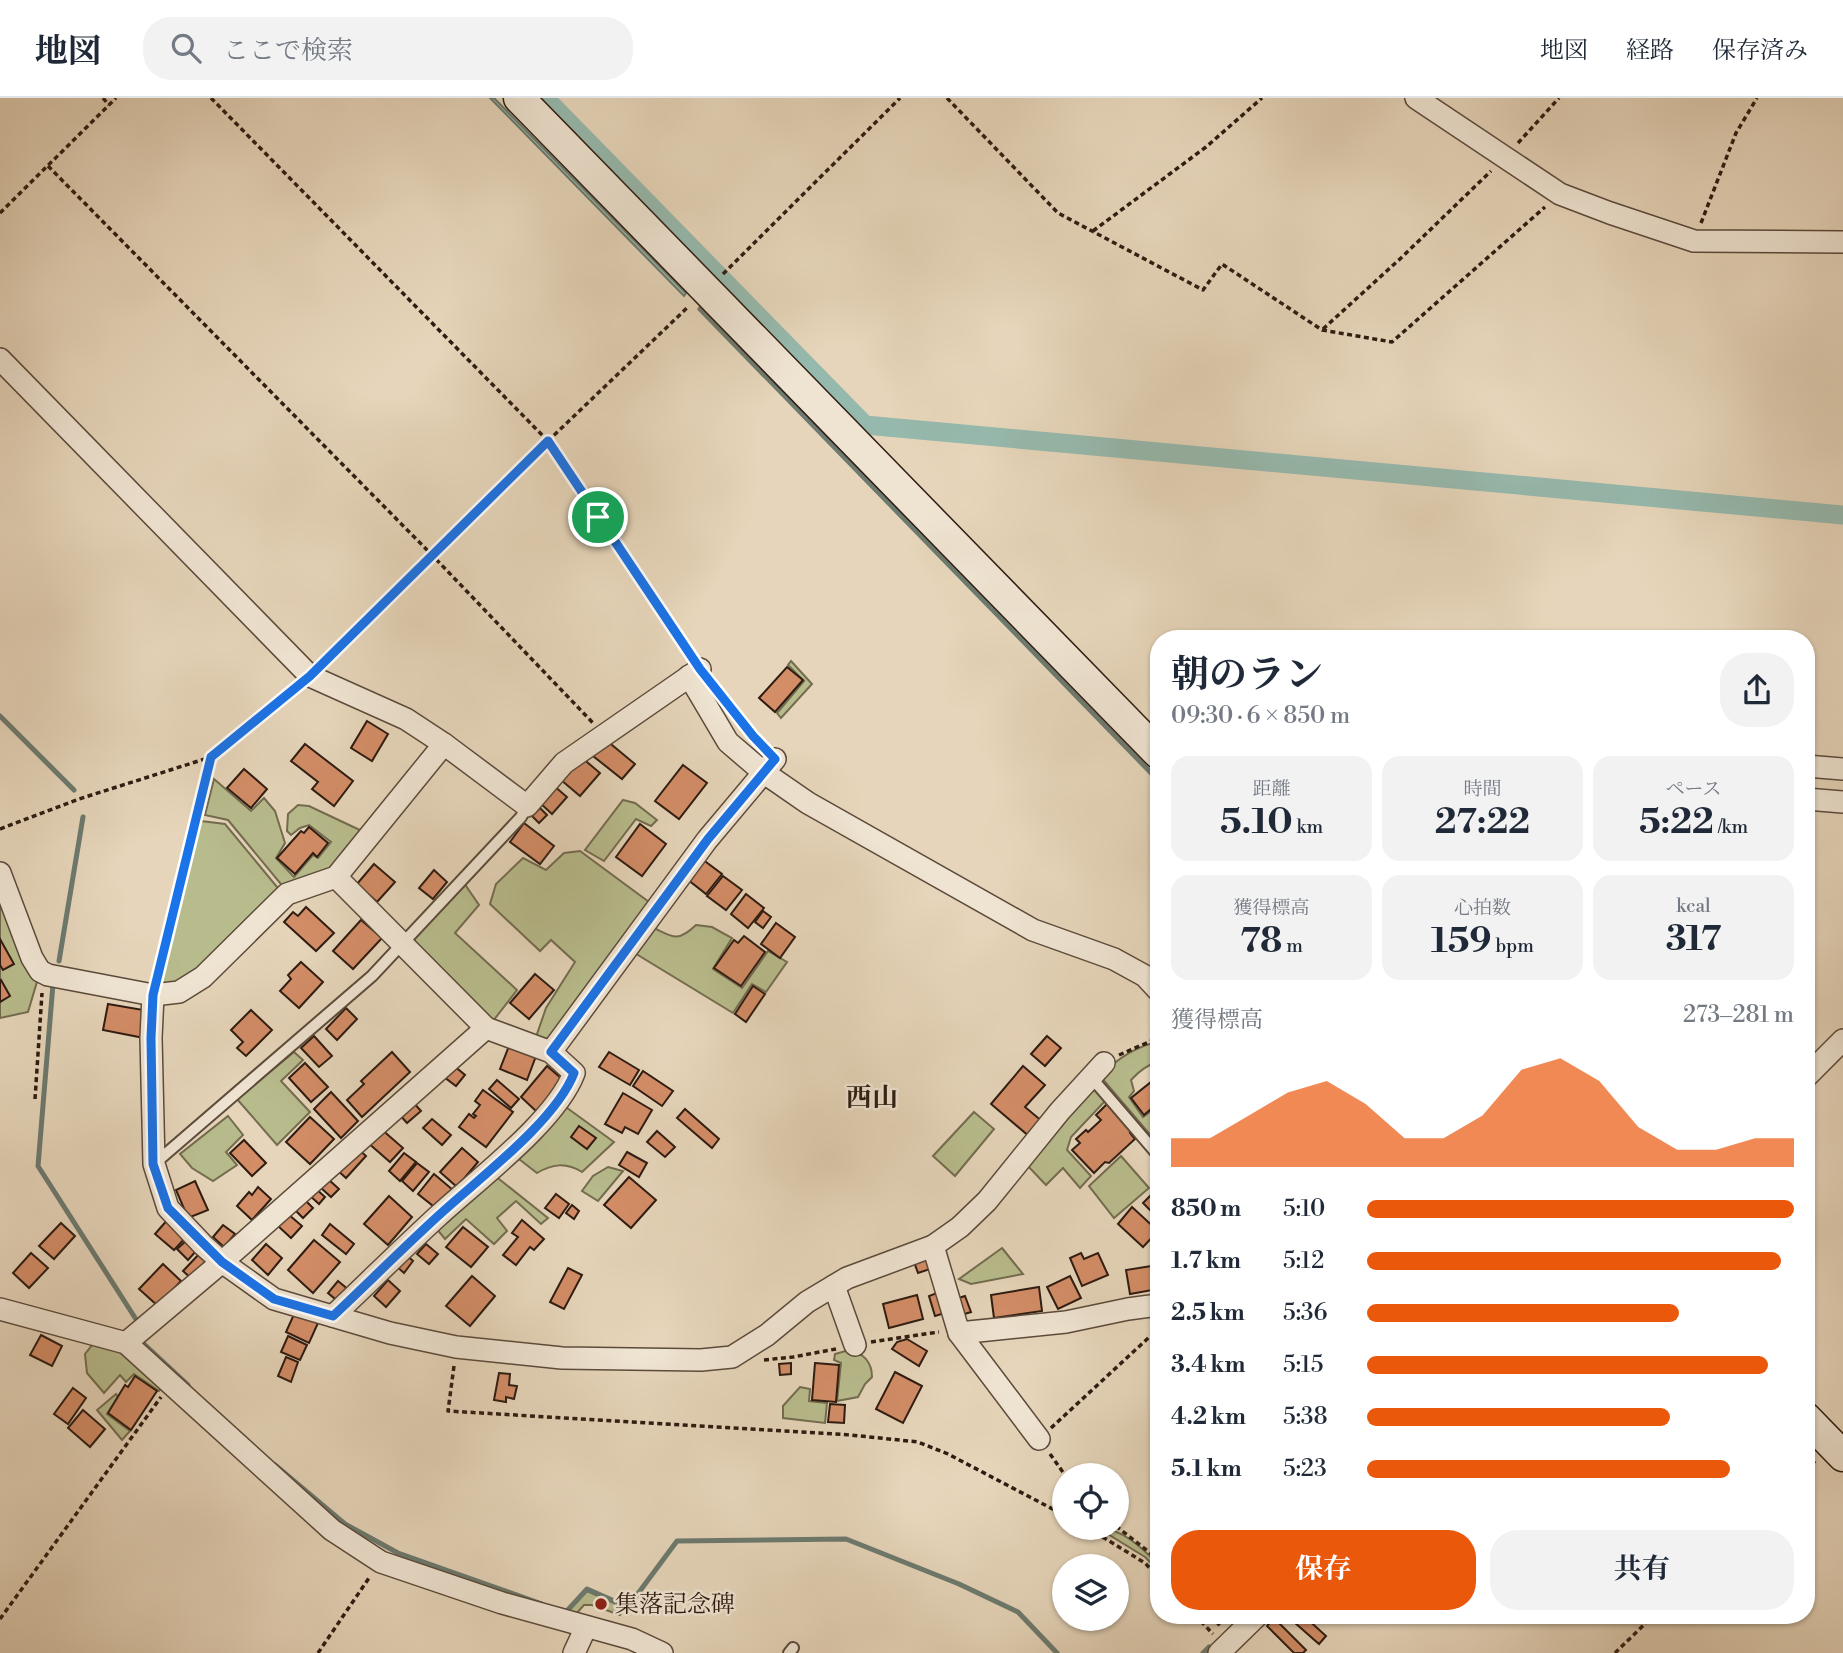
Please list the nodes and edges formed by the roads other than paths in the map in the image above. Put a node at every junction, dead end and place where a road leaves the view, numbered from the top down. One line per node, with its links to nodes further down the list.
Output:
1 (519, 98): 5 (street)
2 (1416, 98): 3 (street)
3 (1843, 242)
4 (0, 359): 6 (street)
5 (1150, 739)
6 (444, 744): 12 (street); 14 (street)
7 (769, 765): 12 (street); 16 (street); 20 (street)
8 (1815, 767): 9 (street)
9 (1843, 769)
10 (1815, 800): 11 (street)
11 (1843, 802)
12 (527, 806): 15 (lane)
13 (0, 873): 17 (street)
14 (336, 877): 15 (street); 17 (street)
15 (402, 944): 18 (street); 24 (lane)
16 (1150, 981)
17 (153, 995): 24 (street)
18 (486, 1028): 20 (street); 26 (street)
19 (1843, 1040): 21 (street)
20 (551, 1052): 30 (street)
21 (1815, 1068)
22 (1097, 1070): 23 (lane); 25 (street)
23 (1150, 1143)
24 (153, 1164): 26 (street)
25 (933, 1246): 27 (street); 31 (street)
26 (222, 1262): 30 (street); 32 (street)
27 (834, 1286): 30 (street); 33 (street)
28 (1150, 1306): 31 (street)
29 (0, 1309): 32 (street)
30 (333, 1316)
31 (959, 1333): 35 (street)
32 (125, 1343): 38 (street)
33 (855, 1345)
34 (1815, 1428): 36 (street)
35 (1039, 1439)
36 (1843, 1456)
37 (1249, 1624): 39 (street)
38 (586, 1627): 40 (street); 41 (street)
39 (1223, 1650)
40 (575, 1653)
41 (662, 1653)

